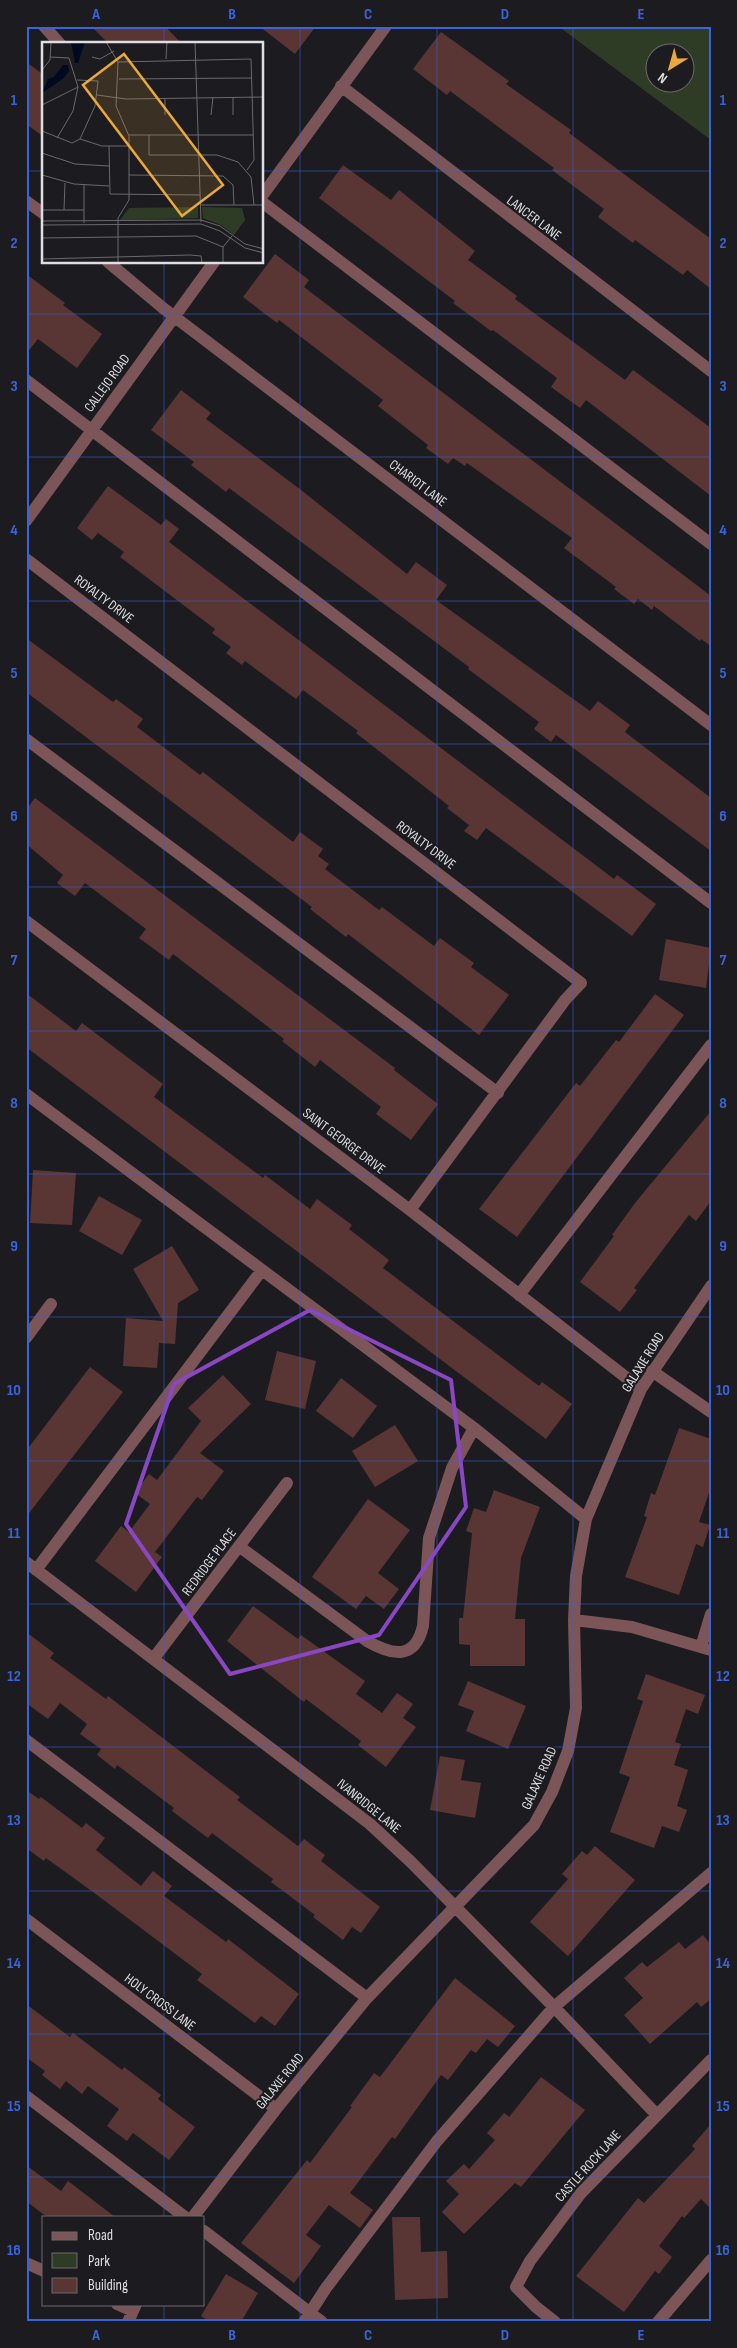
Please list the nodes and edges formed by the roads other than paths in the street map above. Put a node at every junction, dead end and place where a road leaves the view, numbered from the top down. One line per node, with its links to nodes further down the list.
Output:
1 (44, 26): 3 (street)
2 (386, 26): 4 (street)
3 (58, 42)
4 (341, 86): 5 (street); 12 (street, LANCER LANE)
5 (264, 193)
6 (26, 201): 8 (street)
7 (264, 204): 16 (street)
8 (42, 213)
9 (110, 264): 11 (street, CHARIOT LANE)
10 (213, 264): 11 (street, CALLEJO ROAD)
11 (174, 316): 14 (street, CALLEJO ROAD); 18 (street, CHARIOT LANE)
12 (711, 371)
13 (26, 380): 14 (street)
14 (91, 431): 15 (street, CALLEJO ROAD); 20 (street)
15 (26, 521)
16 (711, 544)
17 (26, 559): 23 (street, ROYALTY DRIVE)
18 (711, 725)
19 (26, 738): 23 (street)
20 (711, 902)
21 (26, 921): 25 (street, SAINT GEORGE DRIVE)
22 (711, 1045): 28 (street)
23 (498, 1093): 25 (street, ROYALTY DRIVE)
24 (26, 1094): 26 (street)
25 (410, 1210): 28 (street, SAINT GEORGE DRIVE)
26 (262, 1270): 34 (street); 38 (street)
27 (711, 1286): 31 (street, GALAXIE ROAD)
28 (519, 1295): 32 (street, SAINT GEORGE DRIVE)
29 (52, 1304): 30 (street)
30 (26, 1338)
31 (652, 1371): 32 (street, GALAXIE ROAD); 33 (street)
32 (641, 1388): 36 (street, GALAXIE ROAD)
33 (711, 1412)
34 (474, 1428): 36 (street); 37 (street)
35 (287, 1483): 37 (street, REDRIDGE PLACE)
36 (586, 1519): 40 (street, GALAXIE ROAD)
37 (240, 1547): 42 (street, REDRIDGE PLACE)
38 (31, 1566): 42 (street, IVANRIDGE LANE)
39 (711, 1614): 41 (street)
40 (574, 1620): 41 (street); 45 (street, GALAXIE ROAD)
41 (706, 1649)
42 (154, 1658): 45 (street, IVANRIDGE LANE)
43 (26, 1740): 47 (street)
44 (711, 1873): 48 (street)
45 (455, 1908): 47 (street, GALAXIE ROAD); 48 (street, IVANRIDGE LANE)
46 (26, 1919): 51 (street, HOLY CROSS LANE)
47 (367, 1998): 51 (street, GALAXIE ROAD)
48 (554, 2007): 52 (street, IVANRIDGE LANE); 61 (street)
49 (711, 2060): 52 (street, CASTLE ROCK LANE)
50 (26, 2096): 53 (street)
51 (276, 2109): 54 (street, GALAXIE ROAD)
52 (656, 2114): 63 (street, CASTLE ROCK LANE)
53 (184, 2216)
54 (194, 2216)
55 (205, 2232): 61 (street)
56 (711, 2260): 64 (street)
57 (26, 2263): 58 (street)
58 (42, 2270)
59 (121, 2306): 60 (street)
60 (132, 2312)
61 (307, 2317): 62 (street)
62 (322, 2322)
63 (556, 2322)
64 (658, 2322)

